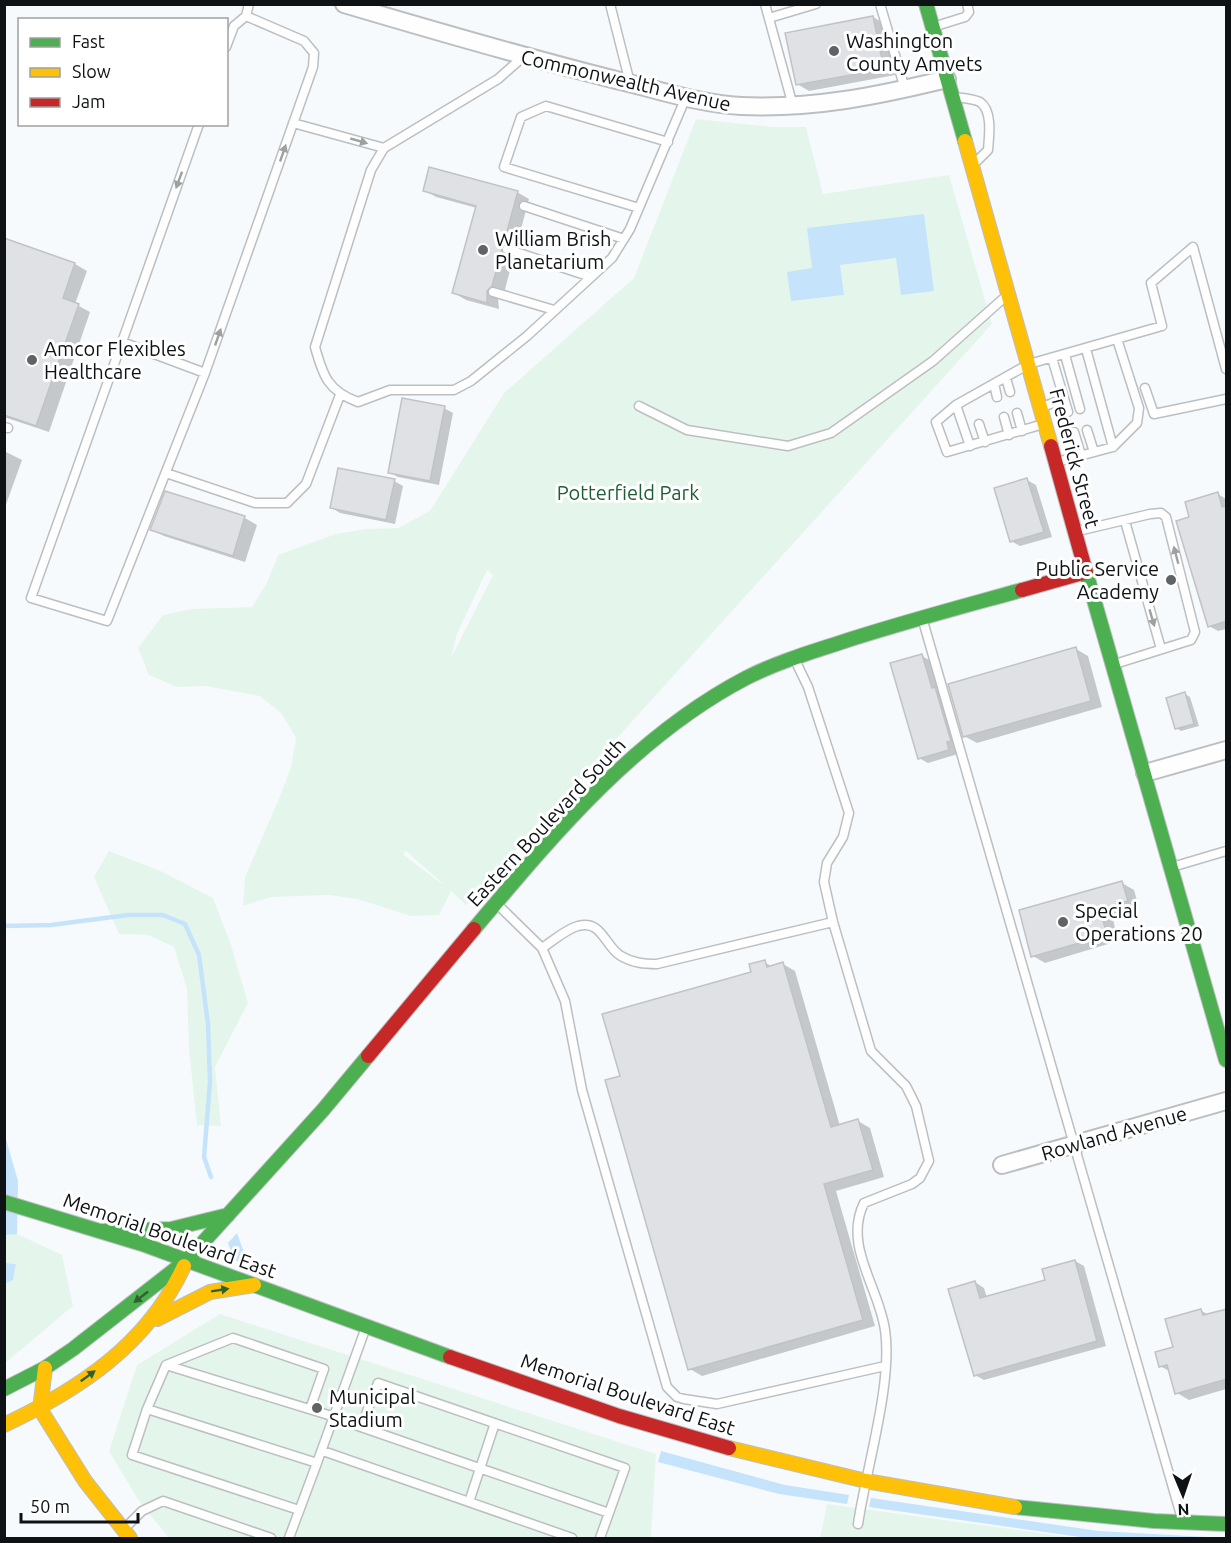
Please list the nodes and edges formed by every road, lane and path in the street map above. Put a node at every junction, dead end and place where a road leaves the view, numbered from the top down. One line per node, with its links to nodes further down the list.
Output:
1 (249, 4): 9 (lane)
2 (344, 4): 13 (street, Commonwealth Avenue)
3 (610, 4): 15 (lane)
4 (765, 4): 10 (lane)
5 (816, 4): 10 (lane)
6 (880, 4): 16 (lane)
7 (926, 4): 11 (main road, Frederick Street)
8 (967, 4): 11 (lane)
9 (246, 16): 12 (lane); 20 (lane)
10 (769, 18): 19 (lane)
11 (933, 27): 14 (main road, Frederick Street)
12 (228, 42)
13 (523, 57): 15 (street, Commonwealth Avenue); 23 (lane)
14 (948, 79): 16 (street, Commonwealth Avenue); 18 (main road, Frederick Street)
15 (630, 83): 17 (street, Commonwealth Avenue)
16 (905, 89): 19 (street, Commonwealth Avenue)
17 (687, 96): 19 (street, Commonwealth Avenue); 22 (lane)
18 (952, 96): 24 (main road, Frederick Street); 24 (lane)
19 (793, 106)
20 (293, 123): 23 (lane, one-way to 23); 40 (lane, one-way to 20)
21 (198, 126): 34 (lane, one-way to 34)
22 (668, 142): 26 (lane); 26 (lane)
23 (384, 148): 45 (lane)
24 (972, 166): 31 (main road, Frederick Street)
25 (524, 206): 27 (lane)
26 (639, 208): 27 (lane)
27 (624, 239): 29 (lane)
28 (507, 249): 29 (lane)
29 (591, 277): 32 (lane)
30 (493, 292): 32 (lane)
31 (1007, 294): 38 (main road, Frederick Street); 50 (lane)
32 (554, 310): 45 (lane)
33 (1117, 339): 35 (lane); 39 (lane); 64 (lane)
34 (122, 342): 40 (lane); 68 (lane)
35 (1086, 349): 36 (lane); 64 (lane)
36 (1065, 355): 37 (lane); 52 (lane)
37 (1052, 358): 38 (lane); 47 (lane)
38 (1029, 364): 41 (lane); 51 (main road, Frederick Street)
39 (1227, 369)
40 (205, 373): 68 (lane)
41 (1006, 378): 42 (lane); 44 (lane)
42 (994, 384): 46 (lane); 49 (lane)
43 (1145, 388): 48 (lane)
44 (1010, 392)
45 (340, 395): 68 (lane)
46 (997, 397)
47 (1064, 399): 51 (lane); 53 (lane)
48 (1227, 399)
49 (956, 405): 63 (lane); 63 (lane)
50 (639, 406)
51 (1041, 407): 56 (main road, Frederick Street)
52 (1080, 409)
53 (1068, 412)
54 (1017, 413): 59 (lane)
55 (1004, 417): 61 (lane)
56 (1046, 423): 59 (lane); 67 (main road, Frederick Street)
57 (979, 424): 62 (lane)
58 (1087, 430): 65 (lane)
59 (1022, 431): 61 (lane)
60 (1074, 432): 66 (lane)
61 (1009, 435): 62 (lane)
62 (985, 442): 63 (lane)
63 (970, 446)
64 (1113, 447): 65 (lane)
65 (1094, 452): 66 (lane)
66 (1081, 455): 67 (lane)
67 (1057, 462): 70 (main road, Frederick Street)
68 (166, 473)
69 (1125, 521): 70 (lane); 73 (lane, one-way to 73); 73 (lane, one-way to 69)
70 (1075, 532): 71 (main road, Frederick Street)
71 (1086, 572): 72 (main road, Eastern Boulevard South); 75 (main road, Frederick Street)
72 (922, 618): 74 (main road, Eastern Boulevard South); 85 (lane)
73 (1161, 649): 75 (lane)
74 (794, 658): 80 (main road, Eastern Boulevard South); 81 (lane)
75 (1114, 665): 77 (main road, Frederick Street)
76 (1227, 750): 77 (street)
77 (1145, 773): 79 (main road, Frederick Street)
78 (1227, 851): 79 (lane)
79 (1172, 867): 83 (main road, Frederick Street)
80 (496, 903): 82 (lane); 88 (main road, Eastern Boulevard South)
81 (833, 922): 82 (lane); 95 (lane)
82 (542, 948): 95 (lane)
83 (1227, 1060)
84 (1227, 1101): 85 (street, Rowland Avenue)
85 (1073, 1144): 86 (street, Rowland Avenue); 113 (lane)
86 (1002, 1165)
87 (4, 1202): 89 (main road, Memorial Boulevard East)
88 (228, 1215): 89 (main road); 90 (main road, Eastern Boulevard South)
89 (101, 1232): 90 (main road, Memorial Boulevard East)
90 (187, 1260): 91 (main road, Memorial Boulevard East); 92 (main road, Eastern Boulevard South); 96 (main road, Eastern Boulevard South, one-way to 96)
91 (254, 1285): 92 (main road, one-way to 91); 93 (main road, Memorial Boulevard East)
92 (151, 1322): 98 (main road, Eastern Boulevard South, one-way to 92)
93 (366, 1326): 101 (lane); 108 (main road, Memorial Boulevard East)
94 (166, 1365): 99 (lane); 100 (lane); 100 (lane)
95 (885, 1366): 108 (lane)
96 (45, 1368): 97 (main road, Eastern Boulevard South); 98 (main road)
97 (4, 1389)
98 (40, 1409): 103 (main road, Eastern Boulevard South); 115 (main road)
99 (147, 1409): 106 (lane); 110 (lane)
100 (310, 1409): 101 (lane)
101 (335, 1417): 104 (lane); 105 (lane)
102 (495, 1423): 104 (lane); 107 (lane); 111 (lane)
103 (4, 1425)
104 (361, 1427): 107 (lane)
105 (323, 1451): 106 (lane); 109 (lane)
106 (317, 1463): 110 (lane)
107 (480, 1468): 109 (lane); 111 (lane)
108 (864, 1480): 112 (lane); 113 (main road, Memorial Boulevard East)
109 (469, 1502): 118 (lane)
110 (298, 1510): 117 (lane)
111 (609, 1513): 119 (lane)
112 (858, 1524)
113 (1183, 1524): 114 (main road, Memorial Boulevard East)
114 (1227, 1524)
115 (127, 1534): 116 (lane)
116 (270, 1539)
117 (289, 1539)
118 (572, 1539)
119 (600, 1539)

